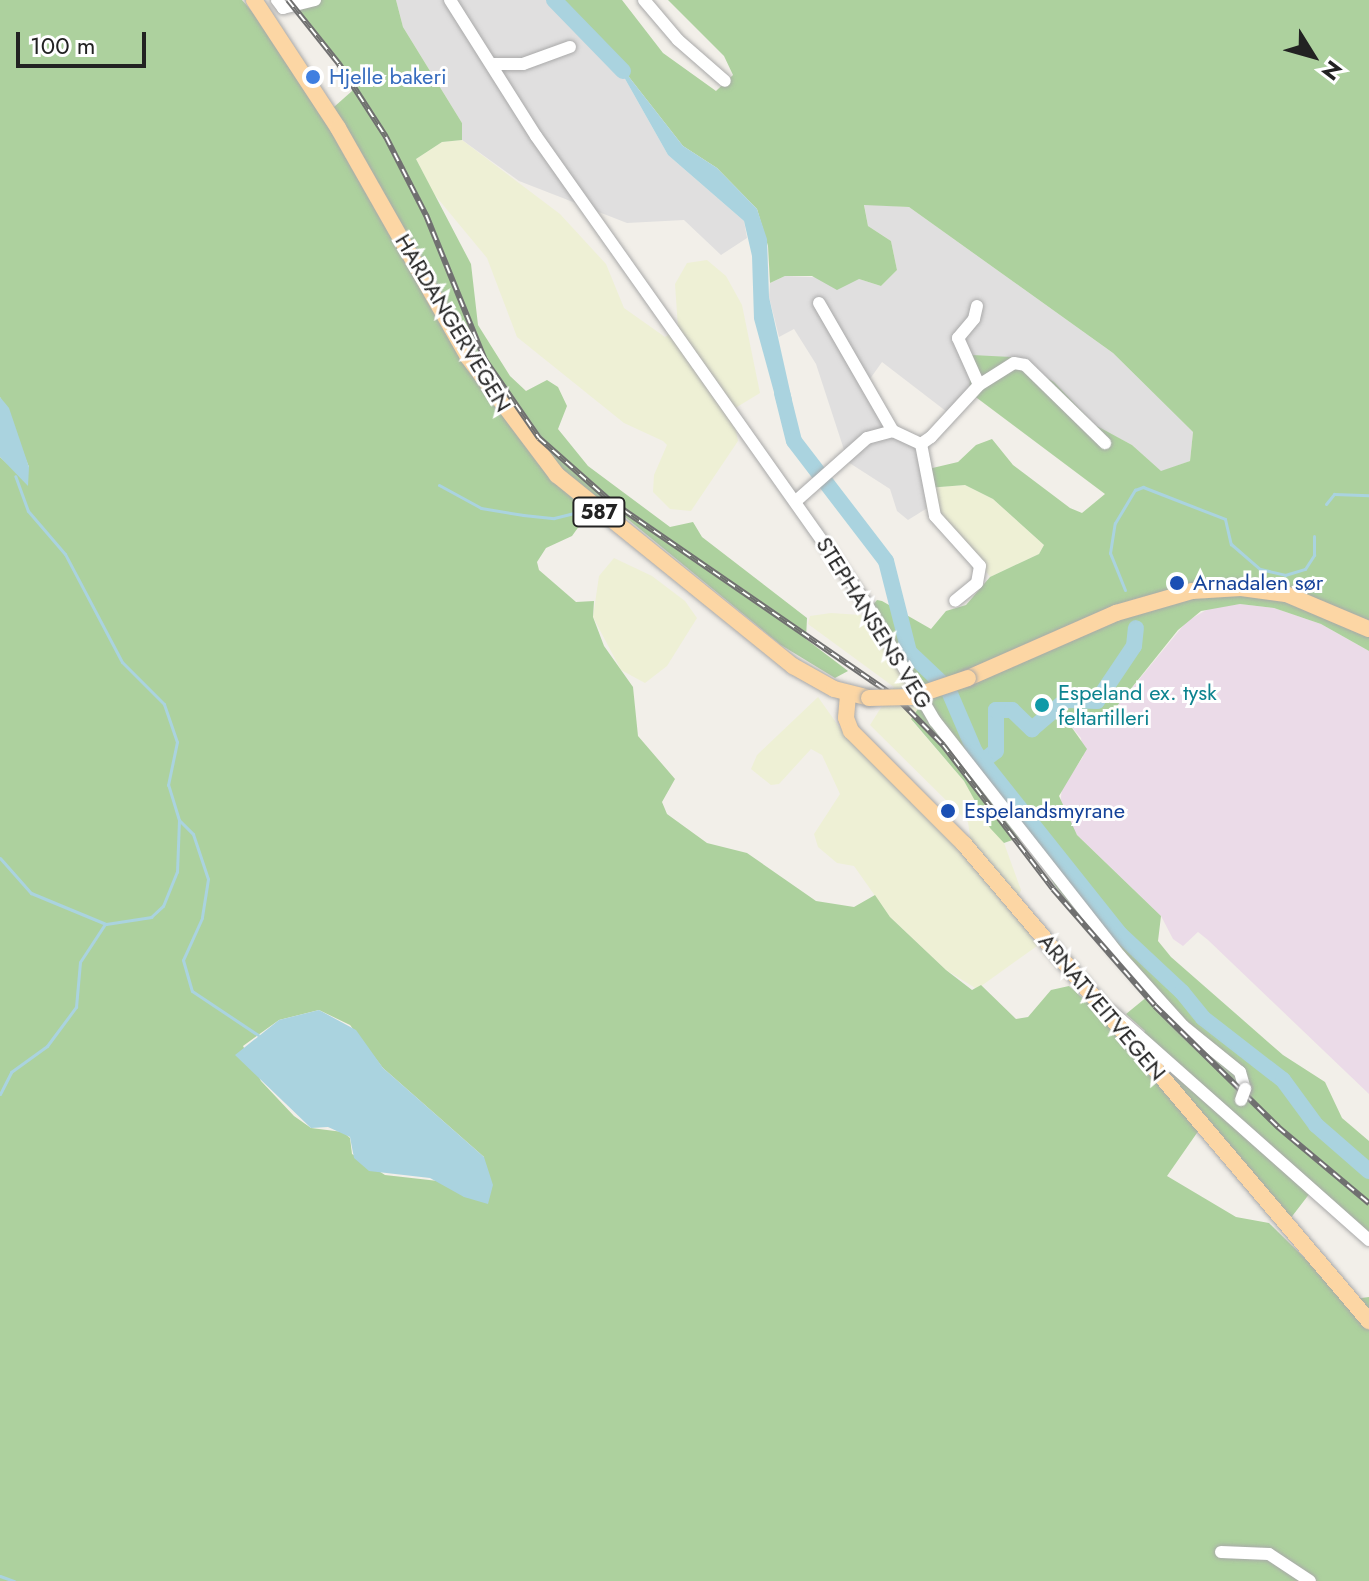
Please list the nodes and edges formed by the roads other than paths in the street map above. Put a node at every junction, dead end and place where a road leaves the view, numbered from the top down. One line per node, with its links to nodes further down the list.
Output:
1 (254, 0): 18 (main road, HARDANGERVEGEN / 587)
2 (277, 0): 3 (street)
3 (315, 0)
4 (450, 0): 7 (street, STEPHANSENS VEG)
5 (644, 0): 8 (street)
6 (570, 47): 7 (street)
7 (492, 64): 15 (street, STEPHANSENS VEG)
8 (725, 81)
9 (819, 303): 12 (street)
10 (977, 306): 11 (street)
11 (979, 385): 13 (street); 14 (street)
12 (893, 431): 14 (street); 15 (street)
13 (1105, 443)
14 (921, 444): 16 (street)
15 (796, 501): 20 (street, STEPHANSENS VEG)
16 (955, 601)
17 (1369, 629): 18 (main road, HARDANGERVEGEN / 587, bridge)
18 (848, 695): 19 (main road, ARNATVEITVEGEN)
19 (1096, 999): 20 (street); 22 (main road, ARNATVEITVEGEN)
20 (1234, 1116): 21 (street)
21 (1369, 1240)
22 (1369, 1321)
23 (1221, 1552): 24 (street)
24 (1310, 1581)

